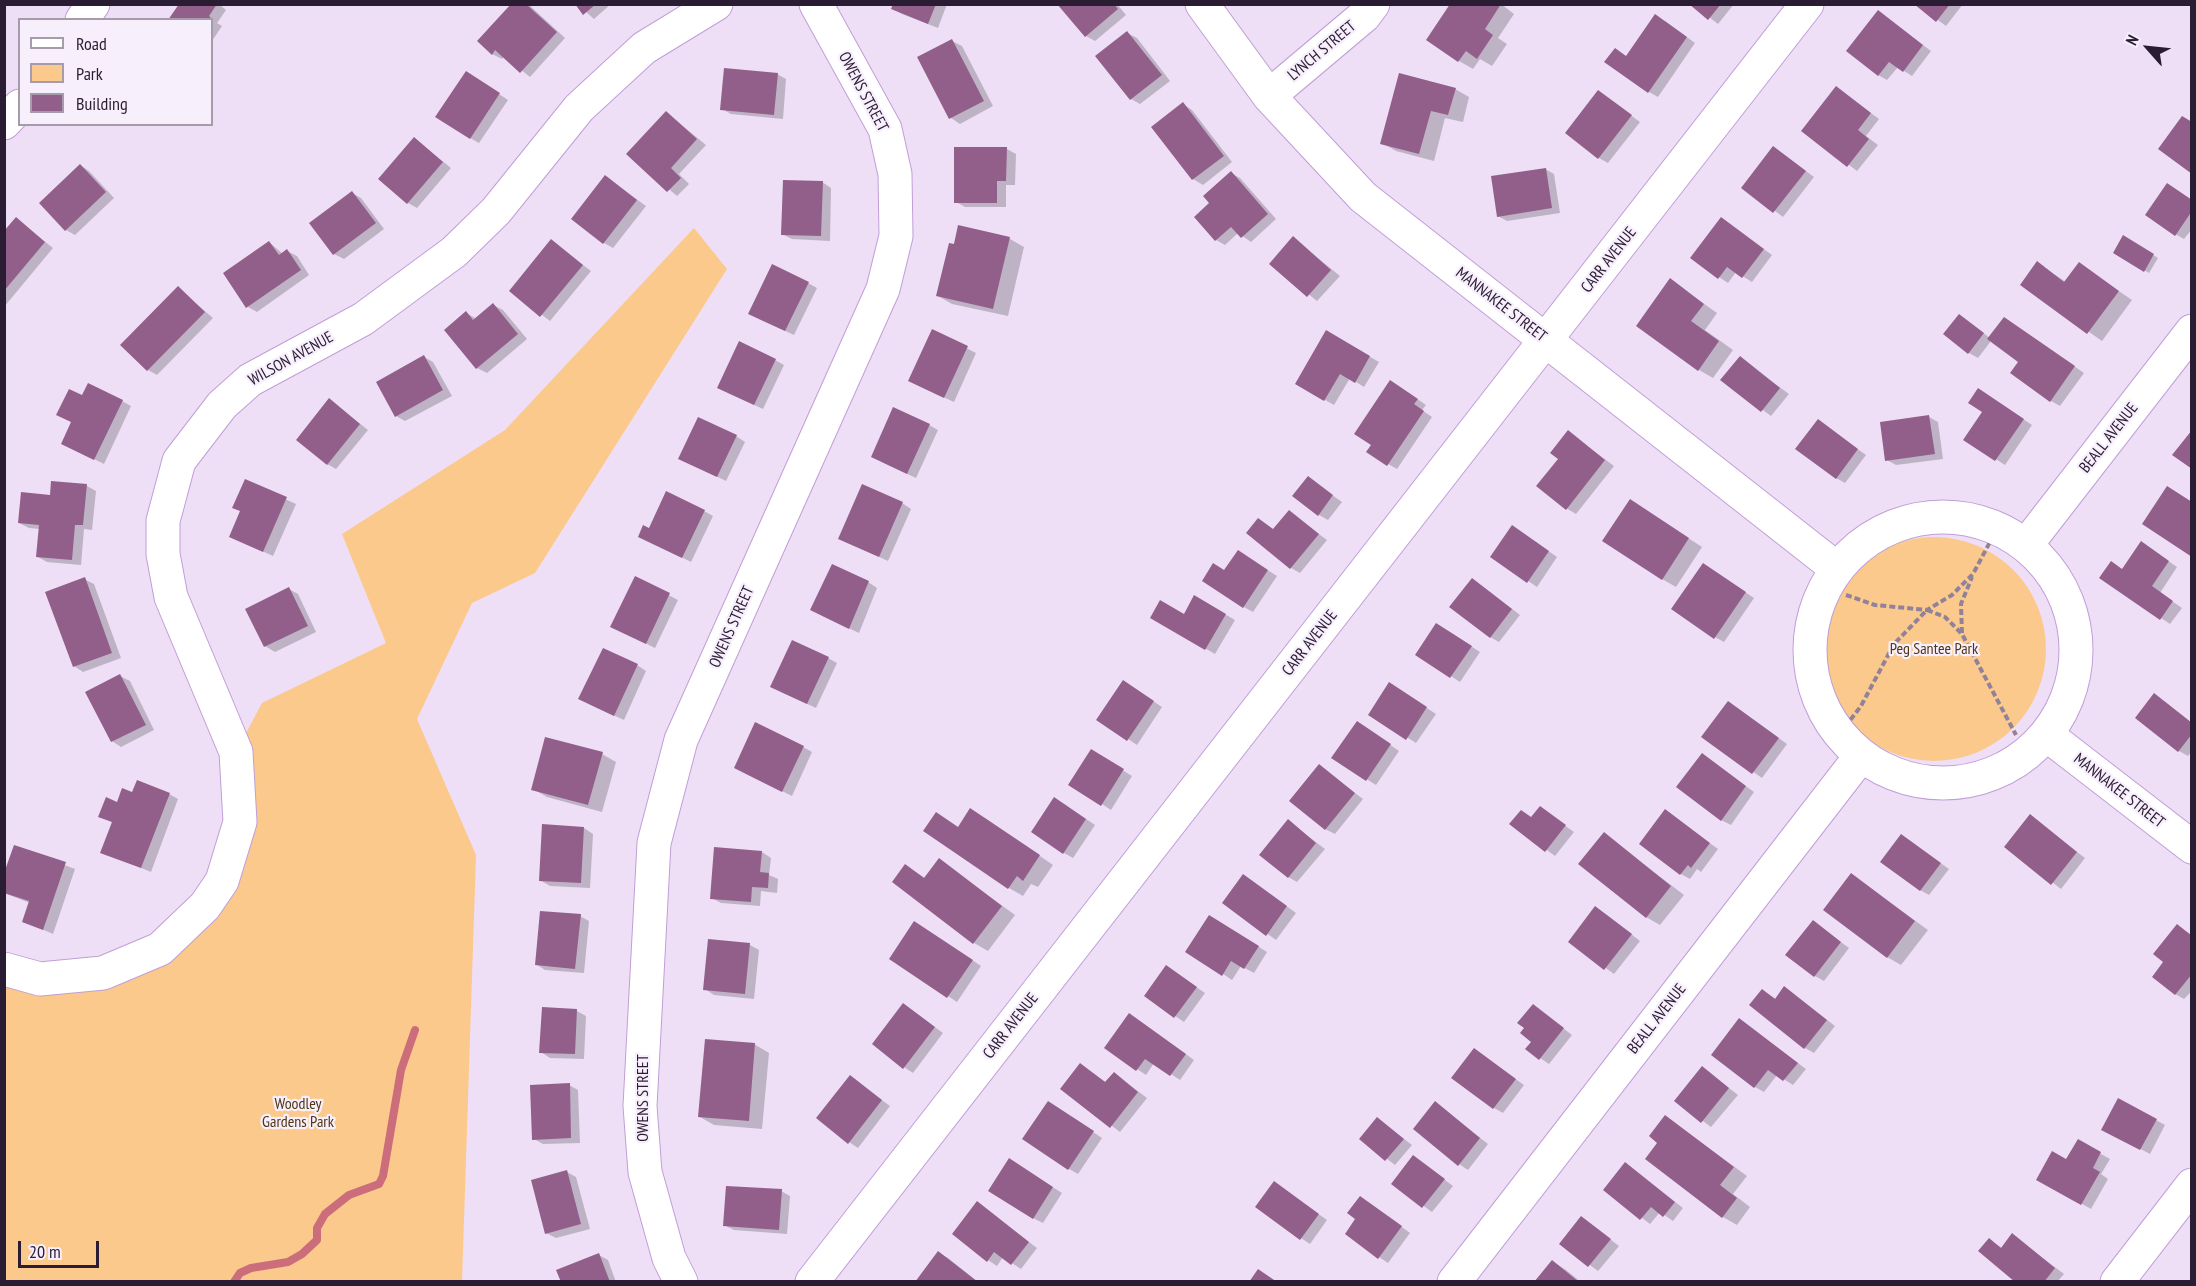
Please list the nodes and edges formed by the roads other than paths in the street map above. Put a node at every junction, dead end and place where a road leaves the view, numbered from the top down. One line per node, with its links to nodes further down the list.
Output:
1 (93, 4): 7 (street)
2 (716, 4): 18 (street, WILSON AVENUE)
3 (816, 4): 20 (street, OWENS STREET)
4 (1202, 4): 8 (street, MANNAKEE STREET)
5 (1373, 4): 8 (street, LYNCH STREET)
6 (1807, 4): 12 (street, CARR AVENUE)
7 (83, 18)
8 (1269, 96): 12 (street, MANNAKEE STREET)
9 (18, 108): 10 (street)
10 (4, 123)
11 (2192, 331): 13 (street, BEALL AVENUE)
12 (1546, 341): 14 (street, MANNAKEE STREET); 21 (street, CARR AVENUE)
13 (2027, 544): 14 (street); 15 (street)
14 (1840, 581): 16 (street)
15 (2033, 737): 16 (street); 17 (street, MANNAKEE STREET)
16 (1860, 757): 22 (street, BEALL AVENUE)
17 (2192, 847)
18 (4, 969)
19 (2192, 1185): 23 (street)
20 (681, 1281)
21 (812, 1281)
22 (1455, 1281)
23 (2117, 1281)

